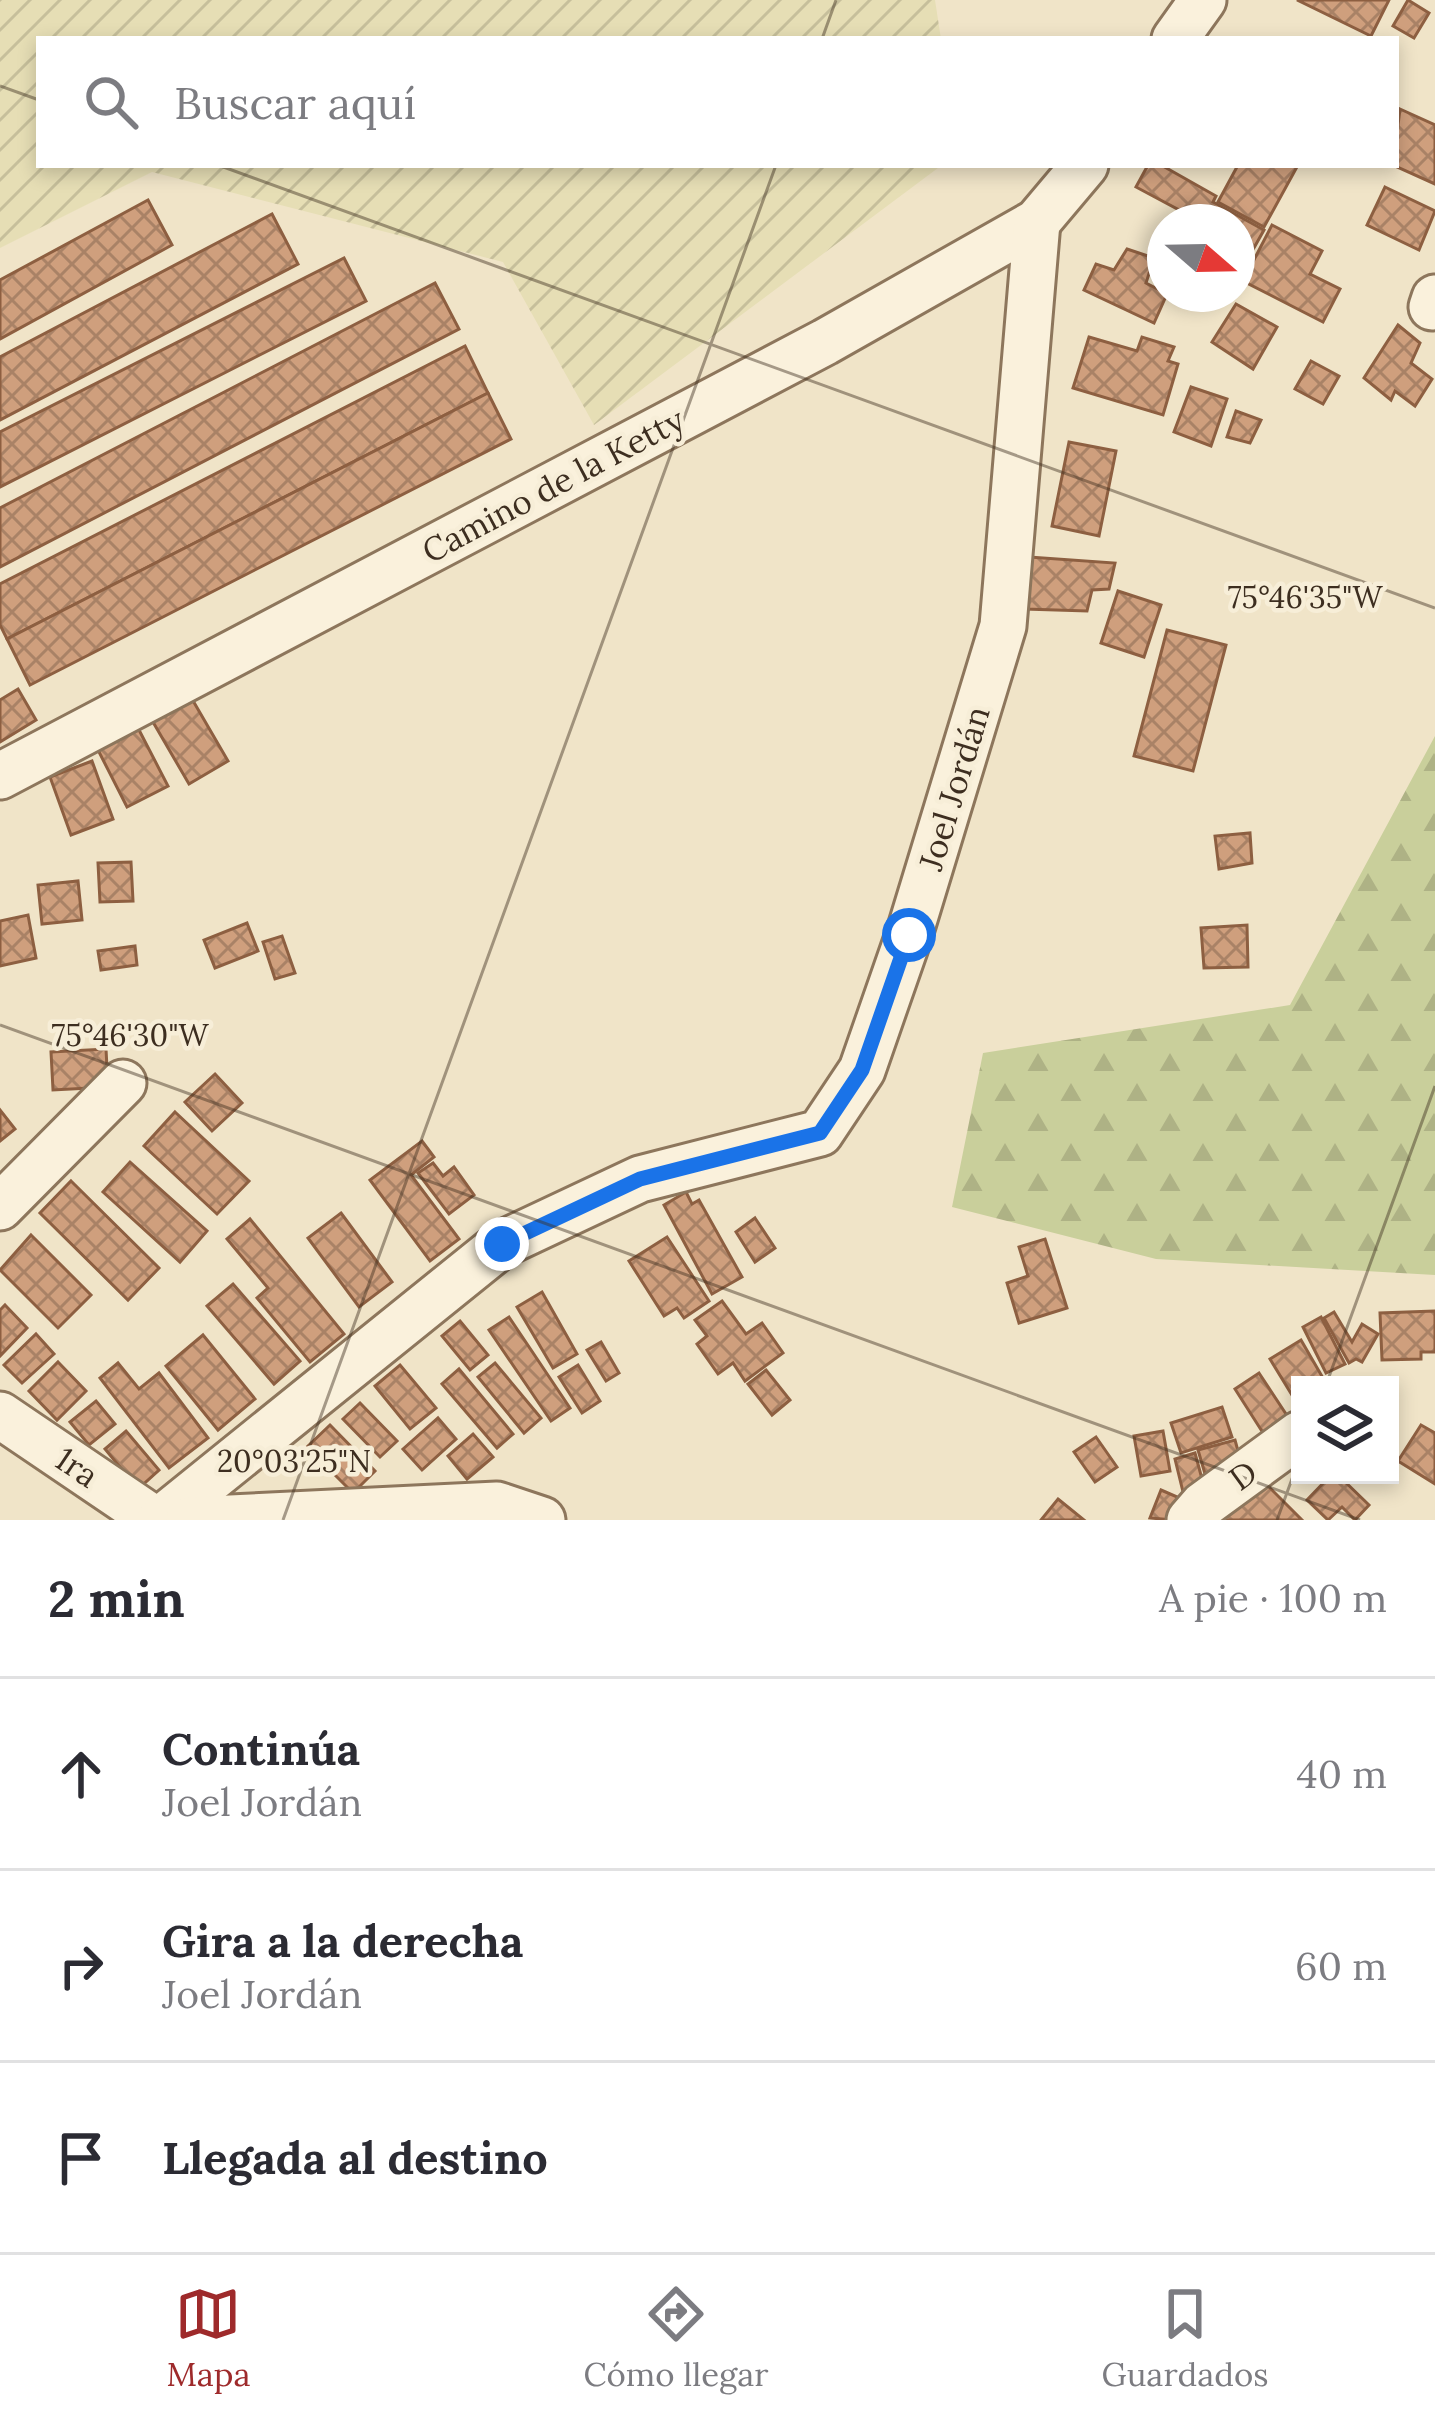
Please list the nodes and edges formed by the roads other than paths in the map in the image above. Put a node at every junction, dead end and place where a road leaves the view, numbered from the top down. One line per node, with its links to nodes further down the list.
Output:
1 (1203, 0): 2 (street)
2 (1177, 36)
3 (1082, 168): 4 (street, Camino de la Ketty)
4 (1037, 222): 5 (street, Camino de la Ketty); 10 (street, Joel Jordán)
5 (0, 776)
6 (123, 1083): 7 (street)
7 (0, 1207)
8 (0, 1414): 10 (street, 1ra)
9 (1291, 1441): 13 (street, D)
10 (158, 1520)
11 (189, 1520): 12 (street)
12 (542, 1520)
13 (1190, 1520)

